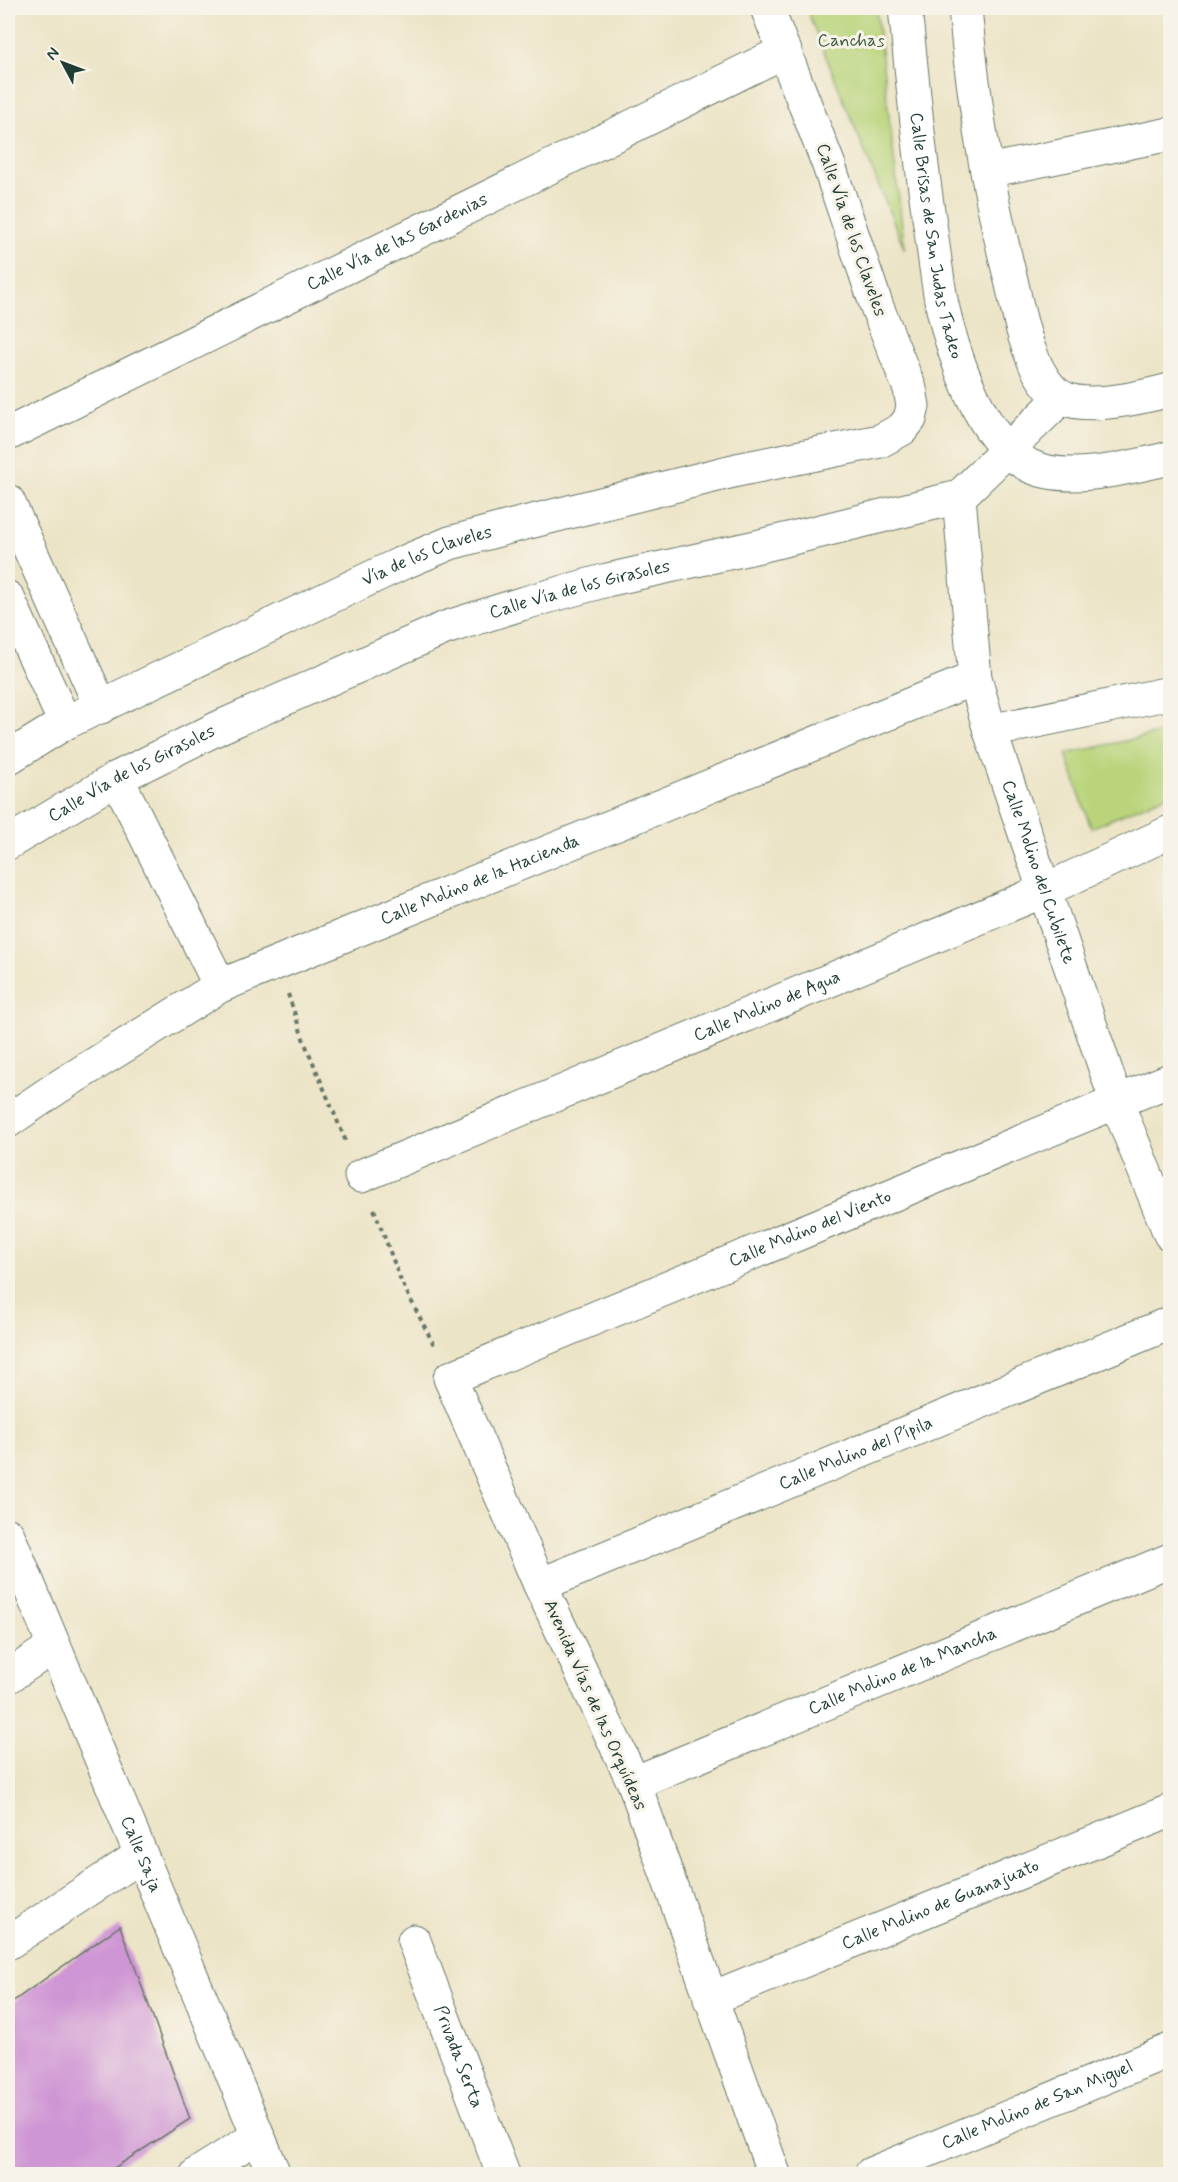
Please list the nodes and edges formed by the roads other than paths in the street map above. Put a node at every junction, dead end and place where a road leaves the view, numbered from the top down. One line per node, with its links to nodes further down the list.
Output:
1 (767, 8): 4 (street, Calle Vía de los Claveles)
2 (905, 8): 11 (street, Calle Brisas de San Judas Tadeo)
3 (964, 8): 6 (street)
4 (785, 51): 9 (street, Calle Vía de las Gardenias); 10 (street, Calle Vía de los Claveles)
5 (1170, 134): 6 (street)
6 (987, 171): 8 (street)
7 (1170, 390): 8 (street)
8 (1062, 397): 11 (street)
9 (8, 434)
10 (880, 441): 18 (street, Vía de los Claveles)
11 (1006, 450): 12 (street); 13 (street)
12 (1170, 458)
13 (958, 497): 16 (street, Calle Molino del Cubilete); 22 (street, Calle Vía de los Girasoles)
14 (8, 501): 18 (street)
15 (8, 598): 19 (street)
16 (975, 678): 20 (street, Calle Molino del Cubilete); 26 (street, Calle Molino de la Hacienda)
17 (1170, 693): 20 (street)
18 (101, 707): 19 (street, Vía de los Claveles)
19 (65, 723): 21 (street, Vía de los Claveles)
20 (990, 731): 25 (street, Calle Molino del Cubilete)
21 (8, 758)
22 (117, 778): 24 (street, Calle Vía de los Girasoles); 26 (street)
23 (1170, 832): 25 (street, Calle Molino de Agua)
24 (8, 843)
25 (1043, 891): 28 (street, Calle Molino del Cubilete); 30 (street, Calle Molino de Agua)
26 (220, 986): 29 (street, Calle Molino de la Hacienda)
27 (1170, 1080): 28 (street, Calle Molino del Viento)
28 (1117, 1103): 31 (street, Calle Molino del Cubilete); 33 (street, Calle Molino del Viento)
29 (8, 1121)
30 (361, 1176)
31 (1170, 1234)
32 (1170, 1323): 36 (street, Calle Molino del Pípila)
33 (450, 1378): 36 (street, Avenida Vías de las Orquídeas)
34 (8, 1535): 37 (street, Calle Saja)
35 (1170, 1560): 39 (street, Calle Molino de la Mancha)
36 (540, 1585): 39 (street, Avenida Vías de las Orquídeas)
37 (54, 1646): 38 (street); 41 (street, Calle Saja)
38 (8, 1677)
39 (634, 1783): 44 (street, Avenida Vías de las Orquídeas)
40 (1170, 1811): 44 (street, Calle Molino de Guanajuato)
41 (141, 1855): 43 (street); 46 (street, Calle Saja)
42 (414, 1941): 49 (street, Privada Serta)
43 (8, 1943)
44 (710, 1999): 50 (street, Avenida Vías de las Orquídeas)
45 (1170, 2050): 51 (street, Calle Molino de San Miguel)
46 (258, 2136): 47 (street); 48 (street, Calle Saja)
47 (197, 2175)
48 (274, 2175)
49 (503, 2175)
50 (774, 2175)
51 (871, 2175)

